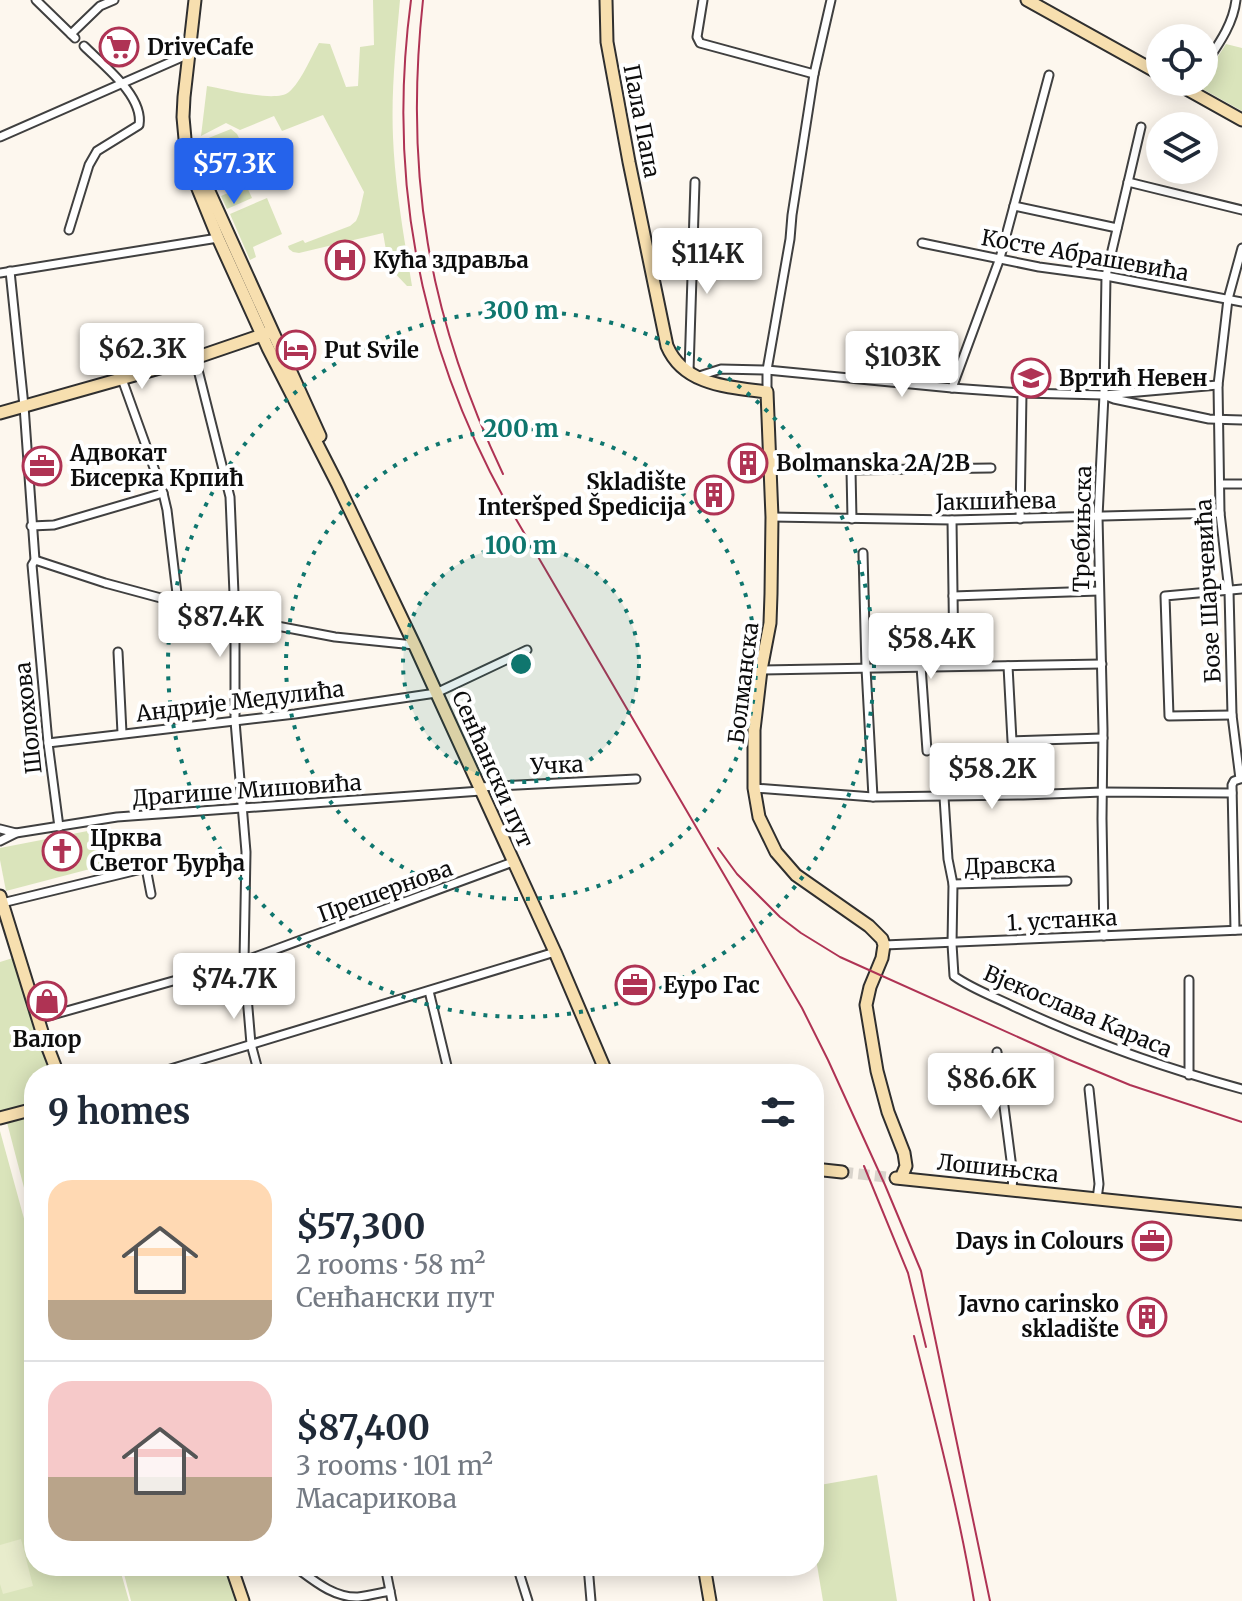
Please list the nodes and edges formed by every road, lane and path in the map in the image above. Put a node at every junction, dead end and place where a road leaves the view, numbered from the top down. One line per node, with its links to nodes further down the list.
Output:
1 (36, 0): 2 (street)
2 (114, 0)
3 (195, 0): 12 (street)
4 (606, 0): 40 (street, Пала Папа)
5 (703, 0): 14 (street)
6 (831, 0): 14 (street, Болманска)
7 (1027, 0): 13 (street)
8 (1236, 0): 9 (street)
9 (1238, 13): 10 (street)
10 (1218, 44)
11 (84, 46): 16 (street)
12 (189, 54): 16 (street); 21 (street)
13 (1146, 66)
14 (814, 74): 39 (street, Болманска)
15 (1049, 75): 24 (street)
16 (123, 84): 20 (street); 27 (street)
17 (1206, 96): 18 (street)
18 (1242, 120)
19 (1141, 127): 23 (street, Требињска)
20 (0, 137)
21 (192, 161): 28 (street, Сенћански пут); 37 (street, Сенћански пут)
22 (695, 182): 40 (street)
23 (1128, 182): 25 (street); 26 (street, Требињска)
24 (1014, 206): 26 (street, Косте Абрашевића); 31 (street)
25 (1242, 210)
26 (1117, 228): 34 (street, Требињска)
27 (69, 230)
28 (218, 238): 32 (street); 37 (street, Сенћански пут)
29 (922, 243): 31 (street, Косте Абрашевића)
30 (1242, 248): 35 (street, Бозе Шарчевића)
31 (1000, 258): 34 (street, Косте Абрашевића); 43 (street)
32 (10, 271): 33 (street); 47 (street, Шолохова)
33 (0, 273)
34 (1106, 276): 35 (street, Косте Абрашевића); 46 (street, Требињска)
35 (1228, 299): 36 (street, Косте Абрашевића); 42 (street, Бозе Шарчевића)
36 (1242, 302)
37 (268, 333): 38 (street); 70 (street, Сенћански пут)
38 (195, 358): 41 (street); 69 (street)
39 (767, 370): 40 (street); 43 (street); 44 (street, Болманска)
40 (693, 375): 44 (street)
41 (122, 379): 47 (street); 54 (street)
42 (1218, 385): 46 (street); 49 (street, Бозе Шарчевића)
43 (952, 388): 45 (street)
44 (767, 392): 56 (street, Болманска)
45 (1022, 393): 46 (street); 59 (street)
46 (1104, 395): 49 (street); 57 (street, Требињска)
47 (24, 406): 48 (street); 61 (street, Шолохова)
48 (0, 413)
49 (1218, 420): 50 (street); 52 (street, Бозе Шарчевића)
50 (1242, 420)
51 (991, 468): 58 (street)
52 (1220, 484): 53 (street); 55 (street, Бозе Шарчевића)
53 (1242, 484)
54 (163, 493): 61 (street); 68 (street)
55 (1220, 513): 57 (street, Јакшићева); 66 (street, Бозе Шарчевића)
56 (772, 517): 58 (street, Јакшићева); 78 (street, Болманска)
57 (1098, 517): 59 (street, Јакшићева); 65 (street, Требињска)
58 (852, 519): 60 (street, Јакшићева)
59 (1020, 519): 60 (street, Јакшићева)
60 (952, 520): 67 (street)
61 (31, 526): 63 (street, Шолохова)
62 (863, 553): 77 (street)
63 (35, 560): 68 (street); 84 (street, Шолохова)
64 (1242, 589): 66 (street)
65 (1099, 591): 67 (street); 73 (street, Требињска)
66 (1229, 591): 80 (street, Бозе Шарчевића); 80 (street)
67 (953, 596): 75 (street)
68 (178, 602): 69 (street)
69 (235, 618): 70 (street); 81 (street)
70 (415, 646): 79 (street, Сенћански пут)
71 (527, 650): 79 (street, Андрије Медулића)
72 (118, 652): 82 (street)
73 (1102, 664): 76 (street); 83 (street, Требињска)
74 (921, 666): 75 (street); 77 (street); 85 (street)
75 (954, 666): 76 (street)
76 (1008, 666): 83 (street)
77 (866, 668): 78 (street); 92 (street)
78 (761, 670): 88 (street, Болманска)
79 (436, 693): 81 (street, Андрије Медулића); 89 (street, Сенћански пут)
80 (1232, 715): 87 (street, Бозе Шарчевића)
81 (235, 721): 82 (street, Андрије Медулића); 94 (street)
82 (122, 733): 84 (street, Андрије Медулића)
83 (1103, 738): 90 (street, Требињска)
84 (48, 743): 95 (street, Шолохова)
85 (927, 751)
86 (636, 779): 89 (street, Учка)
87 (1241, 779): 91 (street, Бозе Шарчевића)
88 (754, 788): 92 (street); 107 (street, Болманска)
89 (480, 789): 94 (street, Драгише Мишовића); 99 (street, Сенћански пут)
90 (1103, 792): 91 (street); 93 (street); 105 (street, Требињска)
91 (1232, 793): 104 (street)
92 (873, 797): 93 (street)
93 (944, 797): 101 (street)
94 (242, 808): 95 (street, Драгише Мишовића); 109 (street)
95 (59, 827): 97 (street, Драгише Мишовића)
96 (0, 829): 97 (street, Драгише Мишовића)
97 (16, 833): 98 (street, Драгише Мишовића)
98 (0, 841)
99 (513, 862): 108 (street, Сенћански пут); 109 (street, Прешернова)
100 (1067, 881): 101 (street, Дравска)
101 (953, 884): 106 (street)
102 (151, 894): 103 (street)
103 (1, 900): 112 (street)
104 (1238, 930): 105 (street, 1. устанка)
105 (1104, 936): 106 (street, 1. устанка)
106 (952, 944): 107 (street, 1. устанка); 120 (street, Вјекослава Караса)
107 (884, 945): 127 (street, Лошињска)
108 (555, 952): 111 (street); 119 (street, Сенћански пут)
109 (244, 961): 112 (street, Прешернова); 113 (street)
110 (1189, 980): 120 (street, Вјекослава Караса)
111 (429, 991): 113 (street); 118 (street)
112 (38, 1019): 115 (street)
113 (251, 1044): 116 (street); 117 (street)
114 (997, 1052): 127 (street)
115 (54, 1064)
116 (186, 1064)
117 (256, 1064)
118 (447, 1064)
119 (603, 1064)
120 (1189, 1075): 122 (street, Вјекослава Караса)
121 (1089, 1089): 128 (street)
122 (1242, 1089)
123 (24, 1112): 124 (street)
124 (0, 1118)
125 (824, 1170): 126 (street)
126 (842, 1172)
127 (1012, 1189): 128 (street, Лошињска)
128 (1097, 1199): 129 (street, Лошињска)
129 (1242, 1214)
130 (234, 1576): 137 (street)
131 (308, 1576): 136 (street)
132 (387, 1576): 136 (street)
133 (520, 1576): 139 (street)
134 (589, 1576): 140 (street)
135 (706, 1576): 141 (street)
136 (390, 1591): 138 (street)
137 (241, 1599)
138 (392, 1601)
139 (528, 1601)
140 (591, 1601)
141 (710, 1601)

